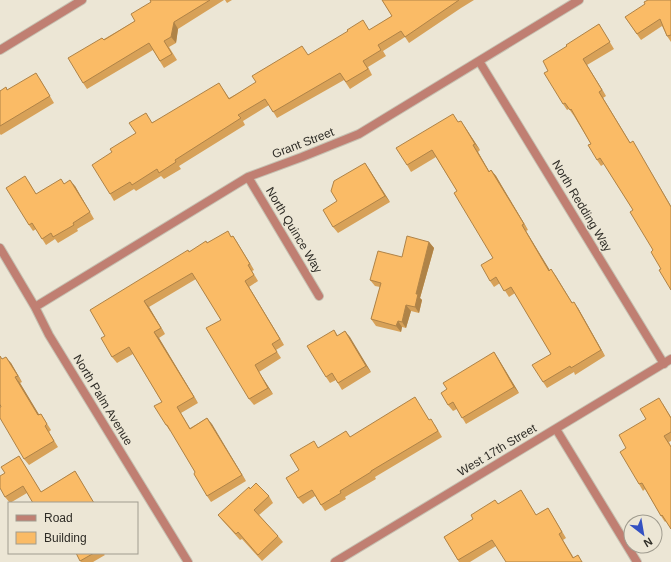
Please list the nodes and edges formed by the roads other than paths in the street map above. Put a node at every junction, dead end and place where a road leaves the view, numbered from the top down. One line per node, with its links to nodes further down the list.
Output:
1 (82, 0): 3 (street)
2 (579, 0): 4 (street, Grant Street)
3 (0, 50)
4 (479, 60): 5 (street, Grant Street); 9 (street, North Redding Way)
5 (248, 177): 7 (street, North Quince Way); 8 (street, Grant Street)
6 (0, 248): 8 (street, North Palm Avenue)
7 (319, 296)
8 (35, 307): 11 (street, North Palm Avenue)
9 (667, 361): 10 (street, West 17th Street)
10 (556, 429): 12 (street, West 17th Street); 13 (street)
11 (188, 562)
12 (335, 562)
13 (637, 562)

